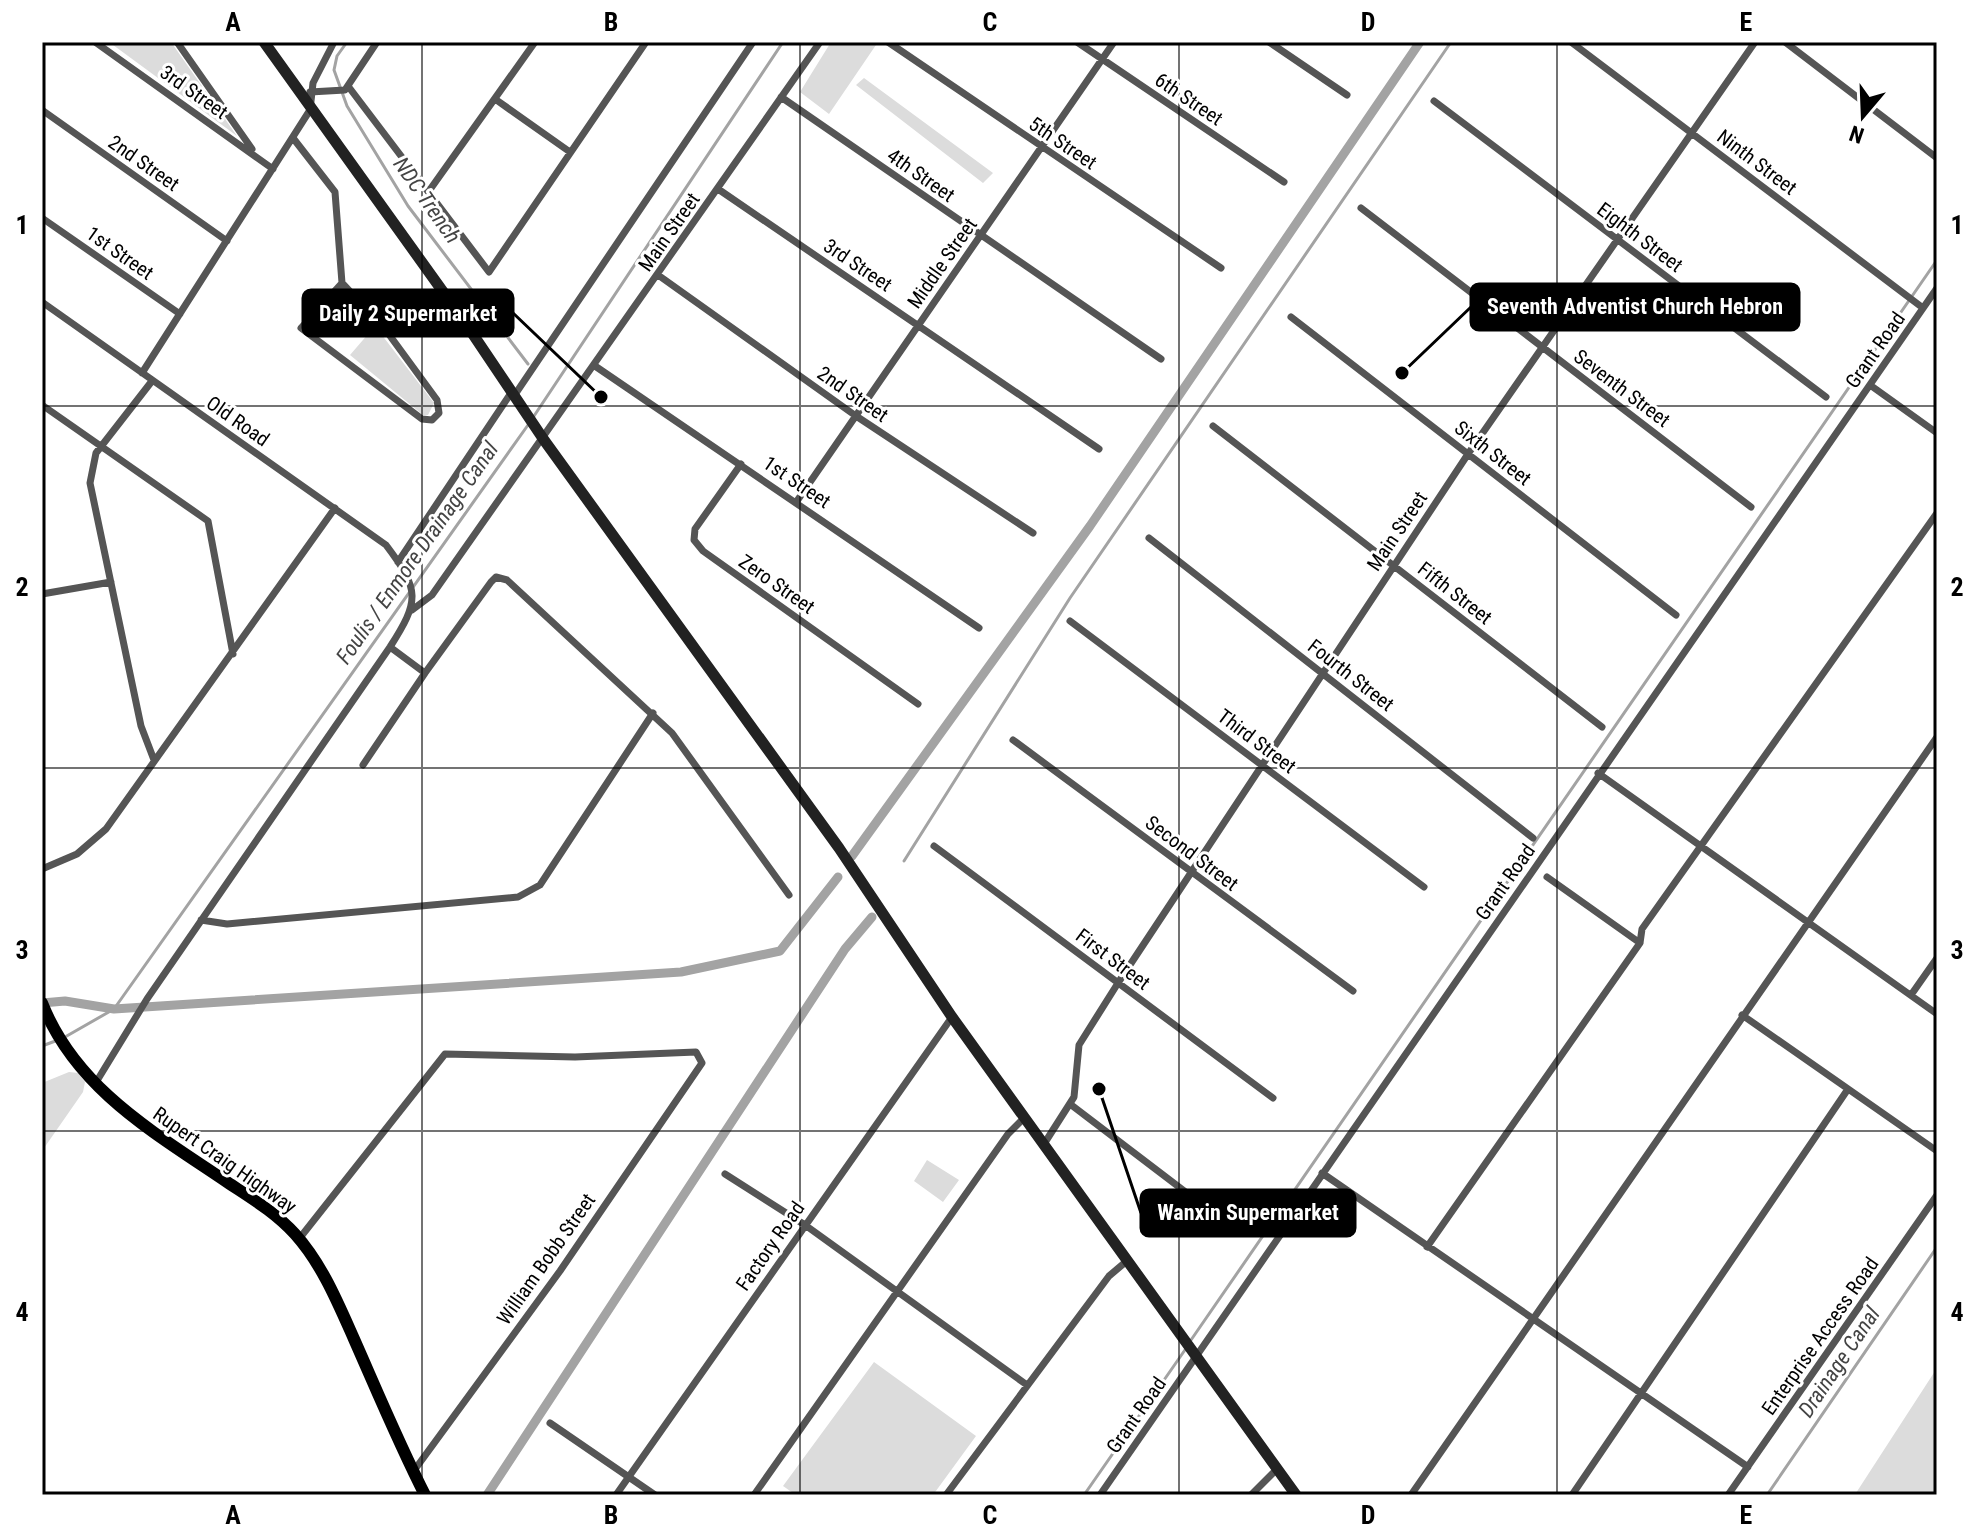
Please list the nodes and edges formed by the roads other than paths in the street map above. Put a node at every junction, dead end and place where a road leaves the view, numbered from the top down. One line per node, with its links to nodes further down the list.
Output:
1 (95, 42): 30 (street, 3rd Street)
2 (177, 42): 30 (street)
3 (264, 42): 25 (main road)
4 (377, 42): 18 (street)
5 (535, 42): 22 (street)
6 (646, 42): 29 (street)
7 (753, 42): 56 (street)
8 (820, 42): 21 (street, Main Street)
9 (888, 42): 28 (street, 5th Street)
10 (1077, 42): 17 (street, 6th Street)
11 (1114, 42): 17 (street, Middle Street)
12 (1269, 42): 20 (street)
13 (1571, 42): 26 (street, Ninth Street)
14 (1755, 42): 26 (street, Main Street)
15 (1785, 42): 31 (street)
16 (331, 44): 19 (street)
17 (1102, 60): 28 (street, Middle Street); 33 (street, 6th Street)
18 (346, 88): 19 (street); 35 (street)
19 (310, 92): 25 (street)
20 (1347, 95)
21 (781, 97): 34 (street, Main Street); 38 (street, 4th Street)
22 (495, 99): 29 (street); 35 (street)
23 (1434, 101): 40 (street, Eighth Street)
24 (42, 110): 39 (street, 2nd Street)
25 (310, 110): 27 (street); 56 (main road)
26 (1694, 134): 40 (street, Main Street); 46 (street, Ninth Street)
27 (293, 138): 32 (street); 43 (street)
28 (1040, 148): 38 (street, Middle Street); 41 (street, 5th Street)
29 (570, 152): 35 (street)
30 (255, 154): 32 (street, 3rd Street)
31 (1937, 158)
32 (273, 169): 39 (street)
33 (1284, 182)
34 (718, 189): 42 (street, Main Street); 49 (street, 3rd Street)
35 (429, 191)
36 (1361, 208): 50 (street, Seventh Street)
37 (42, 218): 47 (street, 1st Street)
38 (980, 235): 49 (street, Middle Street); 51 (street, 4th Street)
39 (227, 241): 47 (street)
40 (1619, 241): 50 (street, Main Street); 57 (street, Eighth Street)
41 (1221, 268)
42 (658, 275): 52 (street, Main Street); 59 (street, 2nd Street)
43 (342, 283): 43 (street)
44 (1937, 288): 46 (street, Grant Road)
45 (42, 302): 53 (street, Old Road)
46 (1923, 308): 55 (street, Grant Road)
47 (180, 314): 53 (street)
48 (1291, 317): 65 (street, Sixth Street)
49 (918, 326): 59 (street, Middle Street); 64 (street, 3rd Street)
50 (1541, 347): 65 (street, Main Street); 68 (street, Seventh Street)
51 (1161, 359)
52 (595, 366): 62 (street, Main Street); 66 (street, 1st Street)
53 (142, 373): 54 (street, Old Road)
54 (152, 381): 63 (street); 69 (street, Old Road)
55 (1870, 385): 61 (street); 93 (street, Grant Road)
56 (512, 394): 62 (main road); 73 (street)
57 (1826, 397)
58 (42, 405): 63 (street)
59 (856, 416): 67 (street, Middle Street); 71 (street, 2nd Street)
60 (1213, 426): 74 (street, Fifth Street)
61 (1937, 433)
62 (544, 440): 77 (street, Main Street); 112 (main road)
63 (101, 446): 75 (street); 82 (street)
64 (1099, 449)
65 (1468, 454): 74 (street, Main Street); 78 (street, Sixth Street)
66 (741, 464): 67 (street, 1st Street); 85 (street, Zero Street)
67 (797, 501): 80 (street, 1st Street)
68 (1751, 507)
69 (335, 508): 73 (street, Old Road); 82 (street)
70 (1937, 513): 96 (street)
71 (1033, 533)
72 (1149, 538): 83 (street, Fourth Street)
73 (398, 562): 77 (street, Old Road)
74 (1393, 565): 83 (street, Main Street); 87 (street, Fifth Street)
75 (111, 582): 76 (street); 90 (street)
76 (42, 594)
77 (413, 607): 81 (street, Main Street)
78 (1676, 615)
79 (1070, 621): 91 (street, Third Street)
80 (979, 628)
81 (390, 647): 84 (street); 102 (street, Main Street)
82 (233, 654): 90 (street)
83 (1321, 672): 91 (street, Main Street); 94 (street, Fourth Street)
84 (425, 673): 86 (street); 92 (street)
85 (918, 704)
86 (653, 713): 101 (street); 102 (street)
87 (1602, 727)
88 (1937, 737): 103 (street)
89 (1013, 740): 98 (street, Second Street)
90 (154, 760): 97 (street)
91 (1261, 764): 98 (street, Main Street); 100 (street, Third Street)
92 (363, 765)
93 (1598, 773): 96 (street); 120 (street, Grant Road)
94 (1533, 838)
95 (934, 846): 106 (street, First Street)
96 (1703, 846): 103 (street); 104 (street)
97 (42, 869)
98 (1191, 872): 106 (street, Main Street); 107 (street, Second Street)
99 (1547, 877): 104 (street)
100 (1424, 887)
101 (789, 895)
102 (201, 920): 113 (street, Main Street)
103 (1809, 921): 108 (street); 111 (street)
104 (1640, 943): 126 (street)
105 (1937, 958): 108 (street)
106 (1118, 983): 115 (street, First Street); 116 (street, Main Street)
107 (1353, 991)
108 (1911, 995): 110 (street)
109 (43, 1005): 113 (main road, Rupert Craig Highway)
110 (1937, 1014)
111 (1742, 1015): 114 (street); 129 (street)
112 (952, 1017): 117 (main road); 124 (street, Factory Road)
113 (95, 1084): 125 (main road, Rupert Craig Highway)
114 (1848, 1089): 119 (street); 132 (street)
115 (1273, 1098)
116 (1070, 1104): 118 (street); 123 (street)
117 (1024, 1122): 118 (main road); 128 (street)
118 (1044, 1144): 127 (main road)
119 (1937, 1151)
120 (1322, 1173): 126 (street); 130 (street, Grant Road)
121 (725, 1174): 124 (street)
122 (1937, 1195): 134 (street, Enterprise Access Road)
123 (1200, 1203)
124 (805, 1225): 128 (street); 137 (street, Factory Road)
125 (299, 1239): 136 (main road, Rupert Craig Highway); 136 (street, William Bobb Street)
126 (1427, 1247): 129 (street)
127 (1125, 1262): 130 (main road); 131 (street)
128 (898, 1293): 131 (street); 138 (street)
129 (1532, 1317): 132 (street); 147 (street)
130 (1197, 1355): 135 (main road); 144 (street, Grant Road)
131 (1027, 1385): 143 (street)
132 (1641, 1393): 134 (street); 148 (street)
133 (550, 1423): 137 (street)
134 (1748, 1467): 149 (street, Enterprise Access Road)
135 (1277, 1469): 145 (street); 146 (main road)
136 (413, 1472): 139 (main road, Rupert Craig Highway)
137 (628, 1476): 140 (street, Factory Road); 141 (street)
138 (756, 1492): 142 (street)
139 (425, 1495)
140 (616, 1495)
141 (655, 1495)
142 (768, 1495)
143 (946, 1495)
144 (1100, 1495)
145 (1251, 1495)
146 (1296, 1495)
147 (1411, 1495)
148 (1572, 1495)
149 (1728, 1495)

